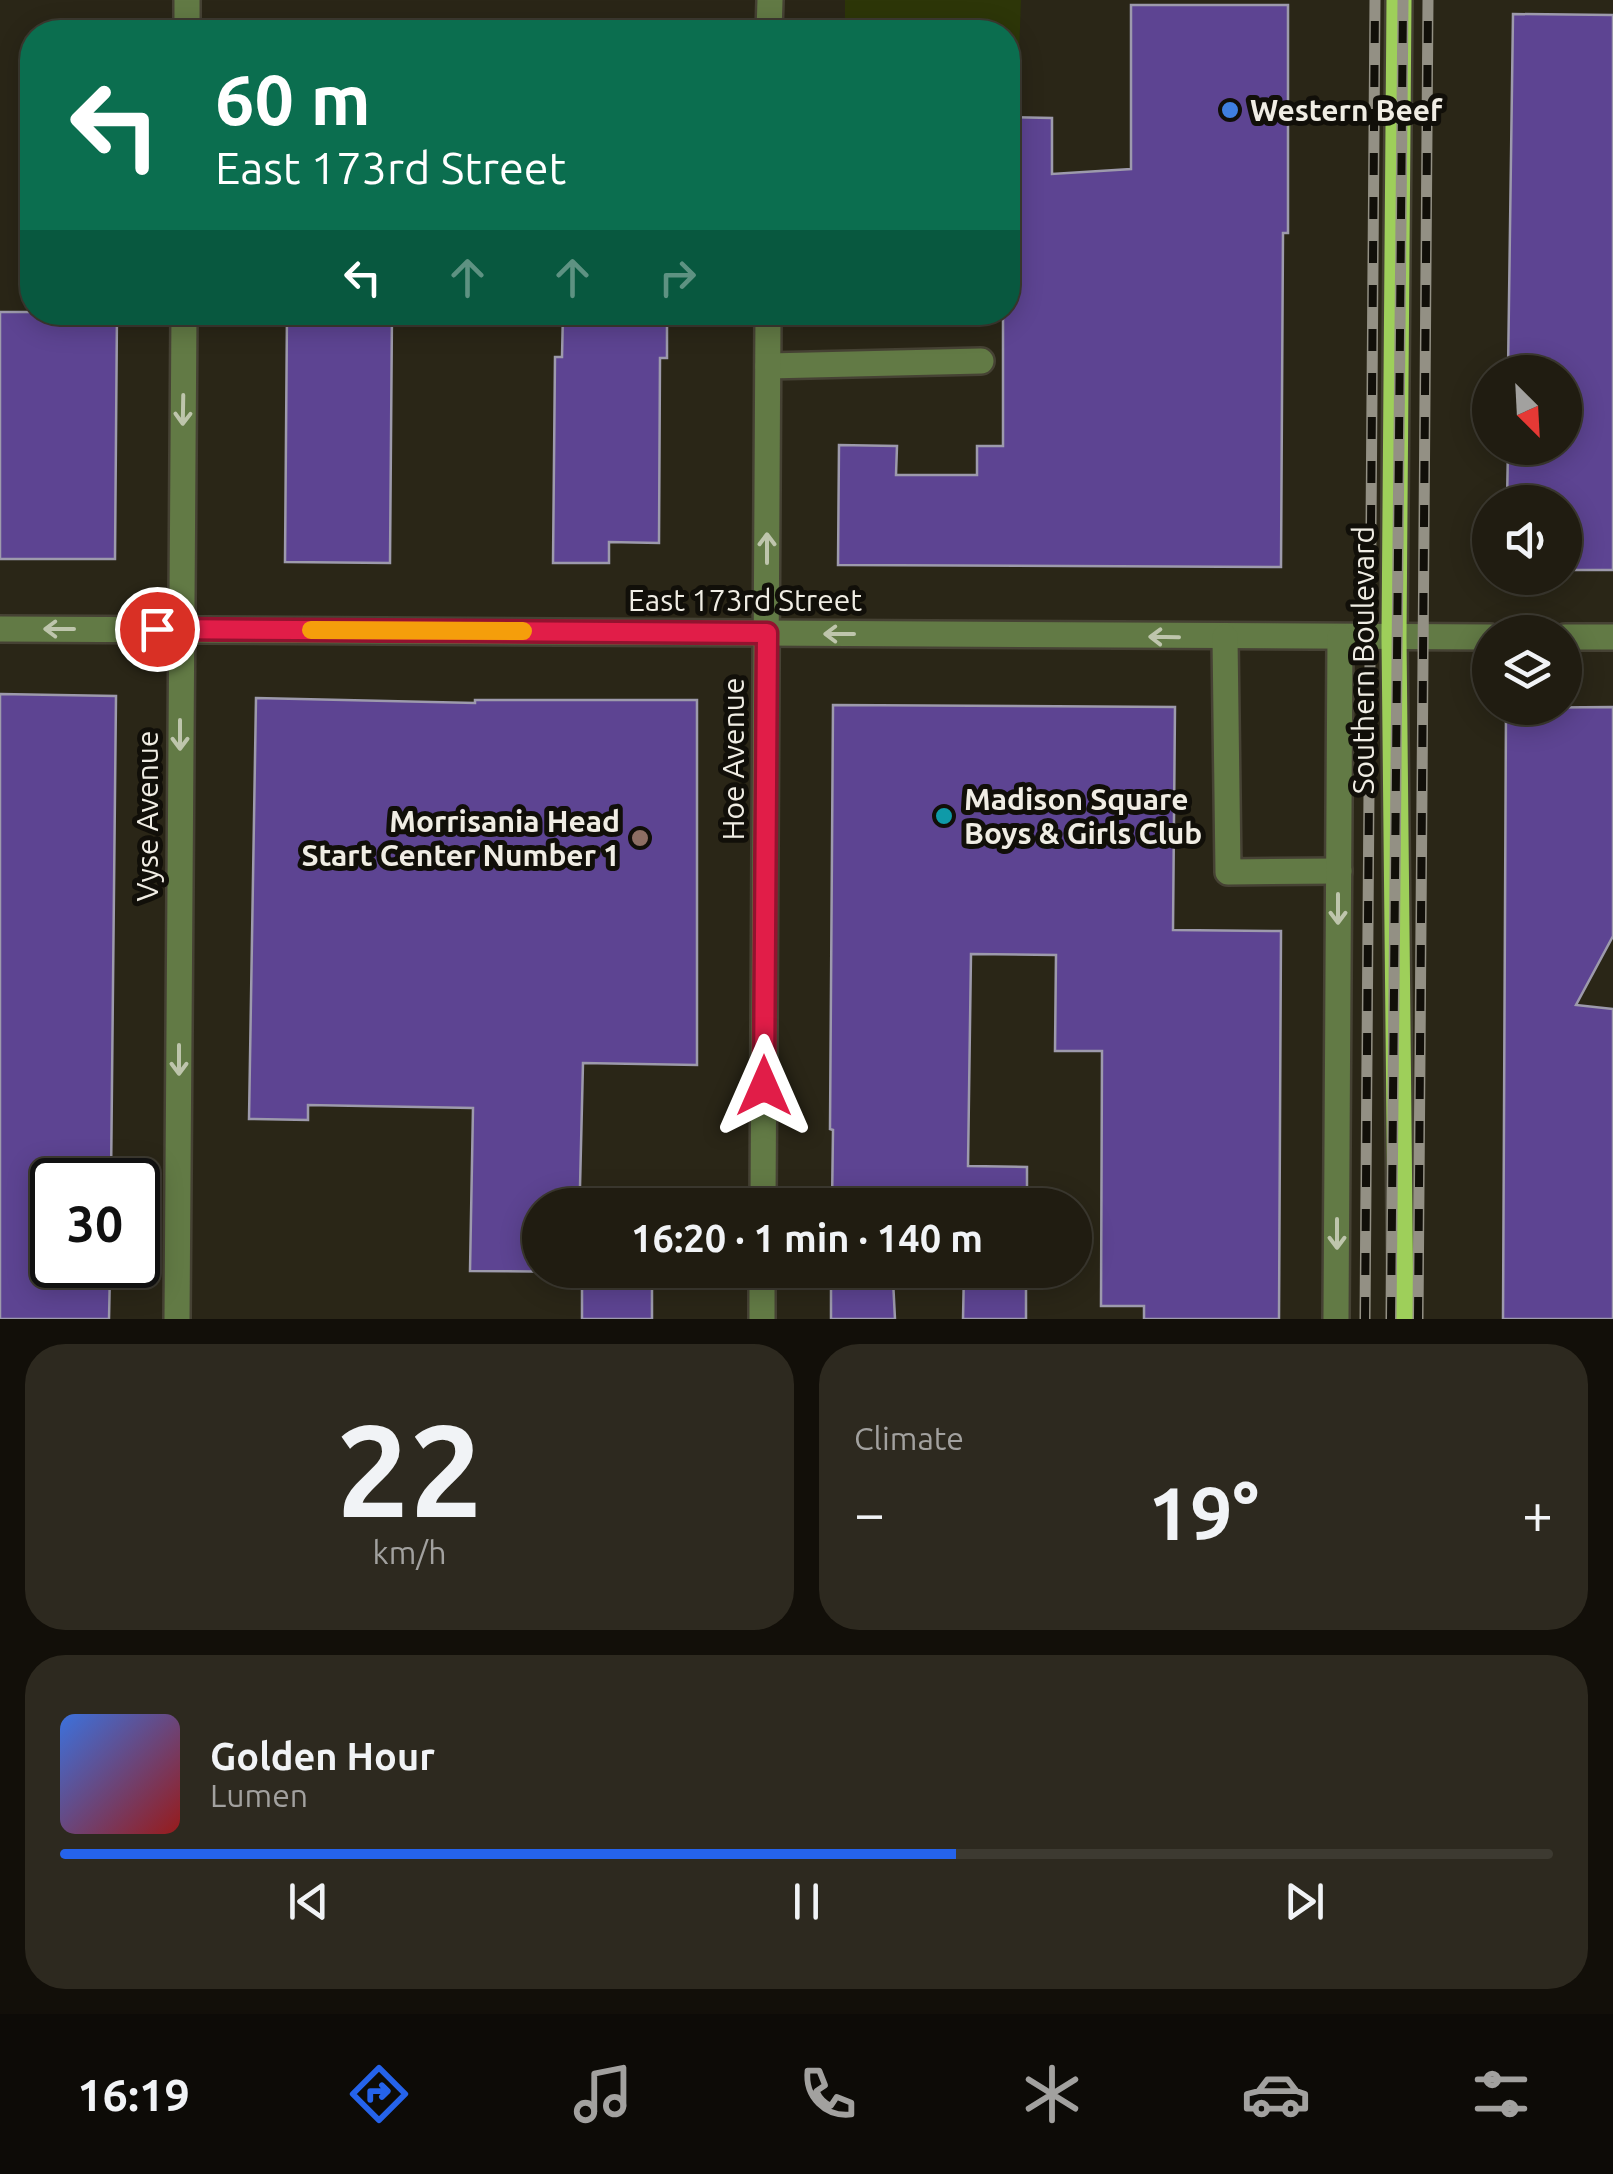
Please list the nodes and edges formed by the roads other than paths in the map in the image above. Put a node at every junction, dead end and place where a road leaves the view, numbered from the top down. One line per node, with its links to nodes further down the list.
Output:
1 (1399, 0): 10 (main road, Southern Boulevard)
2 (184, 325): 7 (street, Vyse Avenue, one-way to 7)
3 (768, 325): 5 (street, Hoe Avenue)
4 (981, 360): 5 (street)
5 (768, 366): 8 (street, Hoe Avenue, one-way to 5)
6 (0, 629): 7 (street, East 173rd Street, one-way to 6)
7 (183, 629): 8 (street, East 173rd Street); 18 (street, Vyse Avenue, one-way to 18)
8 (767, 633): 13 (street, East 173rd Street, one-way to 8); 16 (street, Hoe Avenue)
9 (1340, 636): 10 (street, East 173rd Street); 13 (street, East 173rd Street); 15 (street)
10 (1394, 637): 14 (street, East 173rd Street); 21 (main road, Southern Boulevard)
11 (1582, 637): 12 (street)
12 (1613, 637)
13 (1225, 638): 15 (street)
14 (1472, 638)
15 (1339, 870): 20 (street, one-way to 20)
16 (763, 1188)
17 (762, 1288): 19 (street)
18 (177, 1319)
19 (762, 1319)
20 (1336, 1319)
21 (1401, 1319)

